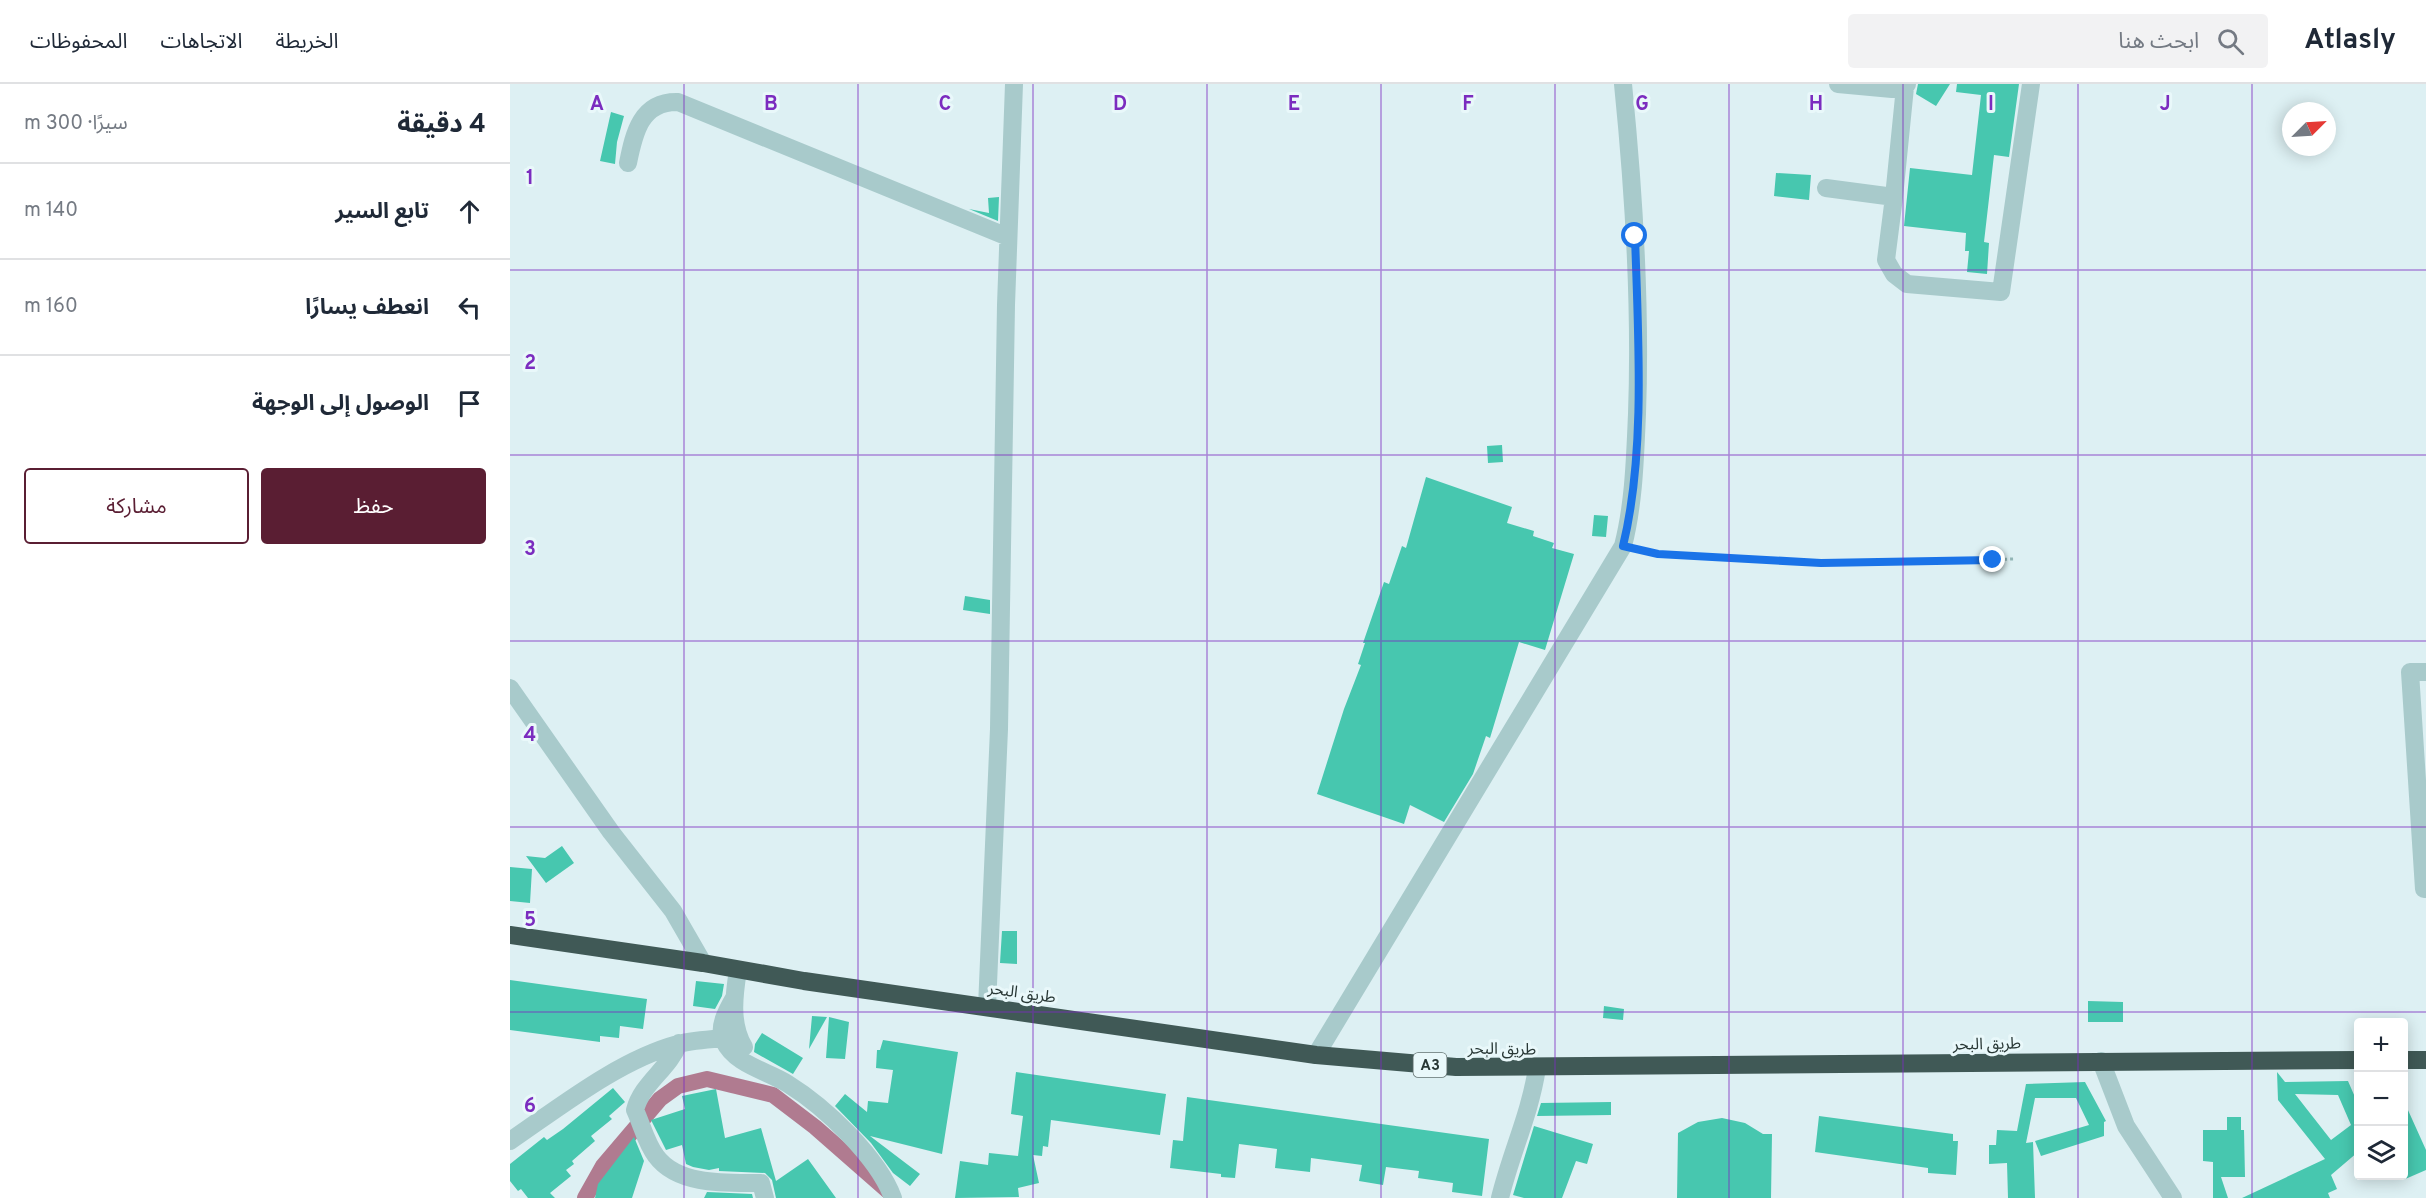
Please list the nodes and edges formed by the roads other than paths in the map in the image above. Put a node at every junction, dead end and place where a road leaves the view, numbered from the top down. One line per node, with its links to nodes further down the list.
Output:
1 (1014, 84): 9 (street)
2 (1623, 84): 19 (street)
3 (1838, 84): 5 (street)
4 (2031, 84): 8 (street)
5 (1906, 86): 8 (street)
6 (628, 163): 9 (street)
7 (1826, 188): 8 (street)
8 (1894, 197)
9 (1008, 237): 16 (street)
10 (2426, 672): 12 (street)
11 (510, 688): 14 (street)
12 (2426, 889)
13 (510, 935): 14 (highway, طريق البحر / A3)
14 (703, 963): 15 (highway, طريق البحر / A3)
15 (738, 970): 16 (highway, طريق البحر / A3); 17 (street)
16 (987, 1007): 19 (highway, طريق البحر / A3)
17 (730, 1038): 18 (street); 26 (street)
18 (679, 1043): 25 (street); 27 (street)
19 (1316, 1055): 24 (highway, طريق البحر / A3)
20 (2354, 1060): 23 (highway, طريق البحر / A3)
21 (2408, 1060): 22 (highway)
22 (2426, 1060)
23 (2101, 1061): 24 (highway, طريق البحر / A3); 29 (street)
24 (1537, 1068): 28 (street)
25 (510, 1141)
26 (891, 1193)
27 (765, 1198)
28 (1500, 1198)
29 (2173, 1198)

